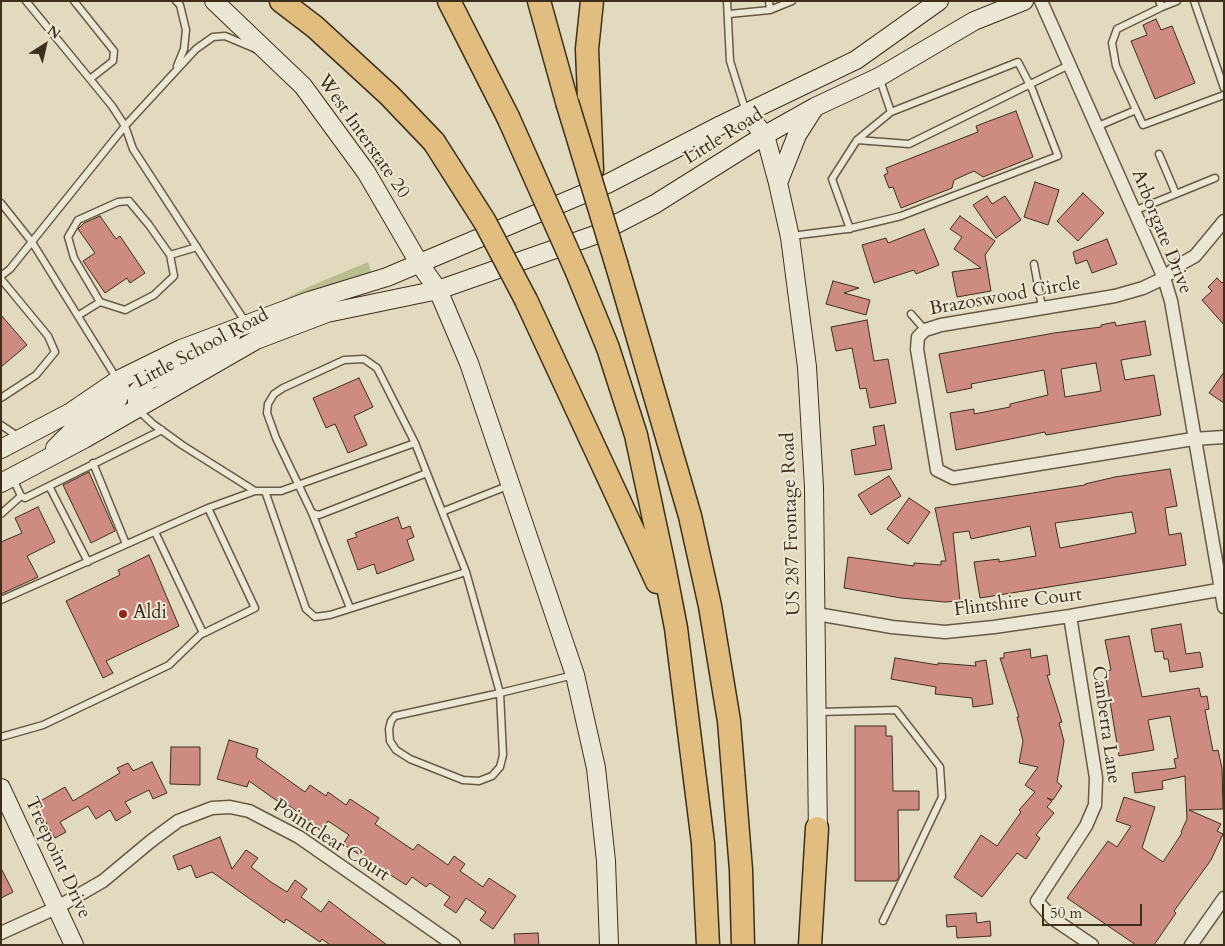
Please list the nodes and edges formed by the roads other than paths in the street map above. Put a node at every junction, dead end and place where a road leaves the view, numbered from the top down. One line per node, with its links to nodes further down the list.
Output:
1 (26, 1): 24 (lane)
2 (74, 1): 24 (lane)
3 (176, 1): 22 (lane)
4 (214, 1): 20 (main road, West Interstate 20)
5 (281, 1): 94 (highway, bridge)
6 (449, 1): 94 (highway, bridge)
7 (539, 1): 28 (highway)
8 (592, 1): 28 (highway)
9 (727, 1): 19 (lane)
10 (769, 1): 18 (lane)
11 (792, 1): 18 (lane)
12 (1024, 1): 23 (main road, Little Road)
13 (1041, 1): 21 (street, Arborgate Drive)
14 (1177, 1): 17 (lane)
15 (1194, 1): 26 (lane)
16 (932, 3): 32 (main road, Little Road)
17 (1161, 4): 30 (lane)
18 (770, 10): 19 (lane)
19 (729, 14): 32 (lane)
20 (271, 53): 22 (lane); 49 (main road, West Interstate 20)
21 (1069, 65): 25 (lane); 34 (street, Arborgate Drive)
22 (174, 71): 33 (lane)
23 (879, 77): 29 (main road, Little Road); 31 (lane)
24 (90, 79): 33 (lane)
25 (1030, 85): 31 (lane); 36 (lane); 44 (lane)
26 (1224, 88)
27 (1224, 95): 30 (lane)
28 (578, 100): 110 (highway, bridge)
29 (814, 107): 35 (main road, Little Road); 39 (main road)
30 (1136, 110): 34 (lane)
31 (891, 112): 36 (lane)
32 (746, 114): 35 (main road, US 287 Frontage Road); 49 (main road, Little Road)
33 (125, 126): 46 (lane); 47 (lane)
34 (1096, 127): 42 (street, Arborgate Drive)
35 (765, 135): 39 (main road, US 287 Frontage Road); 53 (main road, Little Road)
36 (857, 140): 44 (lane)
37 (1159, 154): 40 (lane)
38 (1215, 178): 40 (lane)
39 (778, 183): 45 (main road, US 287 Frontage Road)
40 (1176, 194): 42 (lane)
41 (1, 203): 46 (lane)
42 (1134, 211): 52 (street, Arborgate Drive)
43 (1224, 221): 52 (street, Brazoswood Circle)
44 (850, 229): 45 (lane)
45 (790, 237): 92 (main road, US 287 Frontage Road)
46 (32, 242): 51 (lane); 57 (lane)
47 (197, 247): 48 (lane); 58 (lane)
48 (170, 255): 54 (lane); 54 (lane)
49 (419, 263): 53 (main road, West Interstate 20); 58 (main road, Little School Road)
50 (1034, 264): 55 (lane)
51 (1, 277): 61 (lane)
52 (1164, 278): 55 (street, Brazoswood Circle); 67 (street, Arborgate Drive)
53 (438, 290): 62 (main road, Little School Road); 75 (main road)
54 (100, 302): 57 (lane)
55 (1042, 308): 59 (street, Brazoswood Circle)
56 (911, 314): 59 (lane)
57 (79, 315): 60 (lane)
58 (247, 324): 60 (main road, Little School Road); 62 (main road)
59 (925, 330): 67 (street, Brazoswood Circle)
60 (118, 380): 66 (main road, Little School Road); 70 (main road)
61 (1, 398)
62 (136, 408): 64 (lane); 70 (main road, Little School Road)
63 (1, 425): 66 (lane)
64 (162, 430): 71 (lane); 77 (lane)
65 (1224, 437): 67 (street)
66 (21, 438): 69 (main road, Little School Road)
67 (1193, 439): 88 (street, Arborgate Drive)
68 (415, 443): 72 (lane); 74 (lane); 74 (lane)
69 (1, 449)
70 (43, 460): 73 (main road, Little School Road)
71 (93, 463): 76 (lane); 85 (lane)
72 (427, 473): 81 (lane); 82 (lane)
73 (7, 480): 79 (lane)
74 (299, 484): 78 (lane); 82 (lane)
75 (512, 484): 81 (lane); 96 (main road)
76 (48, 486): 79 (lane); 86 (lane)
77 (255, 491): 78 (lane); 80 (lane)
78 (265, 491): 91 (lane)
79 (21, 496): 83 (lane)
80 (208, 508): 84 (lane); 95 (lane)
81 (444, 511): 87 (lane)
82 (312, 513): 91 (lane)
83 (1, 514)
84 (155, 532): 85 (lane); 95 (lane)
85 (126, 544): 86 (lane)
86 (88, 562): 89 (lane)
87 (466, 572): 91 (lane); 97 (lane)
88 (1222, 590): 90 (street, Arborgate Drive); 93 (street, Flintshire Court)
89 (1, 600)
90 (1224, 607)
91 (350, 608)
92 (817, 614): 93 (street, Flintshire Court); 98 (main road, US 287 Frontage Road)
93 (1070, 616): 113 (street, Canberra Lane)
94 (676, 628): 109 (highway)
95 (203, 633): 99 (lane)
96 (575, 675): 97 (lane); 108 (main road)
97 (500, 693): 97 (lane)
98 (818, 712): 101 (main road, US 287 Frontage Road); 104 (lane)
99 (1, 737)
100 (1, 788): 103 (main road, Treepoint Drive)
101 (818, 828): 111 (highway); 112 (main road, US 287 Frontage Road)
102 (1224, 898): 114 (street)
103 (56, 908): 105 (street, Pointclear Court); 106 (main road, Treepoint Drive); 107 (street, Pointclear Court)
104 (883, 921)
105 (1, 933)
106 (74, 945)
107 (454, 945)
108 (609, 945)
109 (708, 945)
110 (743, 945)
111 (810, 945)
112 (821, 945)
113 (1092, 945)
114 (1191, 945)

